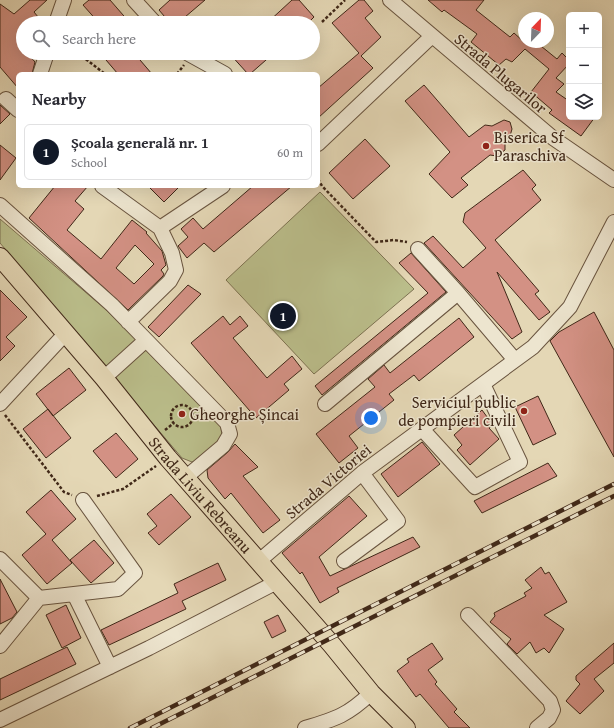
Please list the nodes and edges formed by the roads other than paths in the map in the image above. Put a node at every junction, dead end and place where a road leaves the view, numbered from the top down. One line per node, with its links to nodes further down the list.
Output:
1 (64, 0): 4 (street)
2 (134, 0): 5 (street)
3 (390, 0): 6 (street, Strada Plugarilor)
4 (58, 16)
5 (149, 16)
6 (432, 36): 13 (street); 14 (street, Strada Plugarilor)
7 (45, 60): 9 (street)
8 (200, 60): 10 (street)
9 (41, 72)
10 (221, 72)
11 (6, 99): 12 (street)
12 (16, 108)
13 (320, 142)
14 (614, 180)
15 (105, 188): 19 (street)
16 (220, 188): 19 (street)
17 (0, 205): 23 (street)
18 (614, 222): 26 (street, Strada Victoriei)
19 (160, 228): 23 (street)
20 (418, 249): 22 (street)
21 (0, 257): 24 (main road, Strada Liviu Rebreanu)
22 (458, 293): 26 (street); 29 (street)
23 (128, 322): 25 (street)
24 (65, 334): 27 (main road, Strada Liviu Rebreanu); 30 (street)
25 (146, 340): 27 (street); 33 (street)
26 (515, 360): 28 (street, Strada Victoriei)
27 (104, 378): 33 (main road, Strada Liviu Rebreanu)
28 (484, 384): 31 (street, Strada Victoriei); 31 (street)
29 (325, 404)
30 (2, 409)
31 (422, 429): 32 (street, Strada Victoriei)
32 (362, 473): 36 (street, Strada Victoriei); 37 (street)
33 (185, 478): 36 (main road, Strada Liviu Rebreanu)
34 (84, 500): 39 (street)
35 (0, 559): 40 (street)
36 (259, 561): 38 (main road, Strada Liviu Rebreanu)
37 (344, 561)
38 (277, 582): 43 (street); 44 (main road, Strada Liviu Rebreanu)
39 (74, 594): 40 (street); 43 (street)
40 (40, 598): 42 (street)
41 (468, 615): 48 (street)
42 (0, 646)
43 (110, 667): 45 (street)
44 (371, 693): 46 (street); 47 (main road, Strada Liviu Rebreanu)
45 (0, 720)
46 (305, 728)
47 (406, 728)
48 (537, 728)

